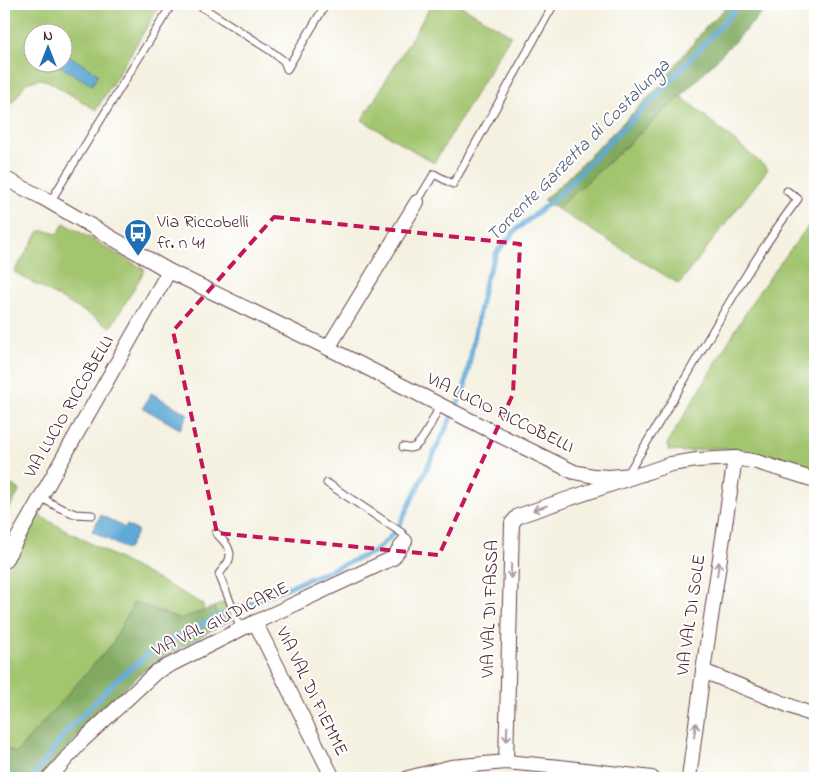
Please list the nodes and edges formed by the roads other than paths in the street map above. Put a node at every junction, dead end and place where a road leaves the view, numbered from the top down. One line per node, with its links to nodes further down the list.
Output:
1 (172, 4): 7 (lane)
2 (197, 4): 3 (lane)
3 (326, 4)
4 (554, 4): 8 (lane)
5 (4, 178): 7 (street, VIA LUCIO RICCOBELLI)
6 (787, 191): 16 (lane)
7 (50, 202): 9 (street, VIA LUCIO RICCOBELLI)
8 (417, 202): 10 (street)
9 (169, 271): 10 (street, VIA LUCIO RICCOBELLI); 19 (street, VIA LUCIO RICCOBELLI)
10 (328, 348): 11 (street, VIA LUCIO RICCOBELLI)
11 (449, 410): 12 (lane); 14 (street, VIA LUCIO RICCOBELLI)
12 (403, 447)
13 (734, 458): 15 (street, VIA VAL DI FASSA); 17 (street, VIA VAL DI FASSA); 27 (street, VIA VAL DI SOLE, one-way to 13)
14 (574, 472): 16 (street, VIA LUCIO RICCOBELLI); 20 (street)
15 (643, 474): 16 (street, VIA LUCIO RICCOBELLI); 20 (street, VIA VAL DI FASSA)
16 (627, 476)
17 (815, 480)
18 (327, 483): 23 (lane)
19 (40, 497): 21 (lane); 24 (street, VIA LUCIO RICCOBELLI)
20 (571, 497): 29 (street, VIA VAL DI FASSA, one-way to 29)
21 (92, 515)
22 (216, 533): 26 (lane)
23 (403, 537): 25 (street, VIA VAL GIUDICARIE)
24 (4, 562)
25 (255, 622): 26 (street, VIA VAL GIUDICARIE); 31 (street, VIA VAL DI FIEMME)
26 (239, 624): 30 (street, VIA VAL GIUDICARIE)
27 (703, 671): 28 (street); 34 (street, VIA VAL DI SOLE, one-way to 27)
28 (815, 716)
29 (506, 762): 32 (street); 33 (street)
30 (49, 778)
31 (332, 778)
32 (408, 778)
33 (652, 778)
34 (689, 778)

